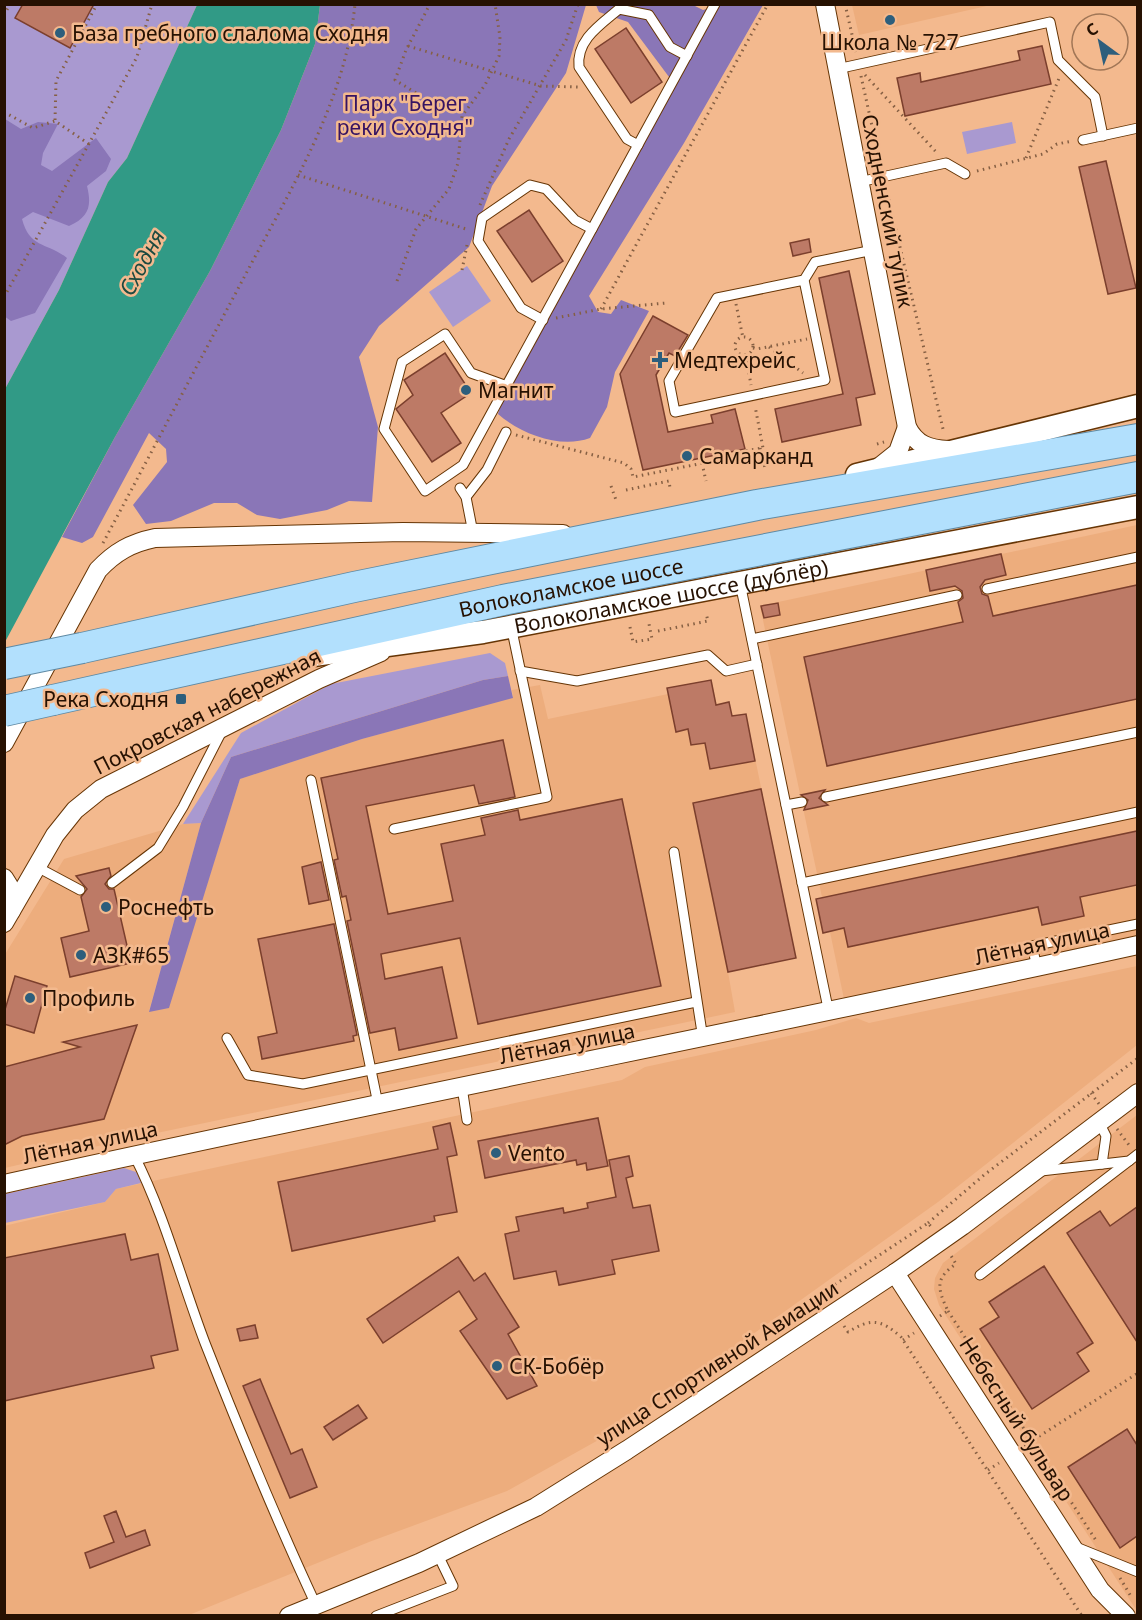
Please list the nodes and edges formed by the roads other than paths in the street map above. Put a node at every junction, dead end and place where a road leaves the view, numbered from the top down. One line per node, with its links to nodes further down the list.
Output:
1 (715, 4): 3 (lane)
2 (825, 4): 4 (street, Сходненский тупик)
3 (687, 56): 8 (lane); 8 (lane)
4 (837, 69): 6 (lane); 10 (street, Сходненский тупик)
5 (1137, 128): 6 (lane)
6 (1103, 136): 7 (lane)
7 (1083, 140)
8 (638, 145): 11 (lane)
9 (964, 174): 10 (lane)
10 (859, 182): 12 (street, Сходненский тупик)
11 (592, 229): 14 (lane); 14 (lane)
12 (873, 250): 13 (lane); 17 (street, Сходненский тупик)
13 (804, 280): 13 (lane)
14 (543, 320): 15 (lane)
15 (507, 386): 15 (lane)
16 (1137, 405): 20 (street)
17 (907, 427): 20 (street); 21 (street)
18 (506, 432): 24 (lane)
19 (1137, 439): 25 (main road, Волоколамское шоссе)
20 (957, 450): 21 (street)
21 (875, 470): 25 (street)
22 (1137, 477): 38 (main road, Волоколамское шоссе)
23 (460, 488): 24 (lane)
24 (466, 497): 27 (lane)
25 (756, 505): 28 (main road, Волоколамское шоссе)
26 (1137, 507): 30 (street, Волоколамское шоссе (дублёр))
27 (473, 533): 28 (street); 43 (street)
28 (610, 535): 36 (main road, Волоколамское шоссе, bridge)
29 (1137, 557): 31 (lane)
30 (740, 582): 33 (street, Волоколамское шоссе (дублёр)); 34 (lane)
31 (987, 589)
32 (957, 595): 34 (lane)
33 (511, 626): 35 (street, Волоколамское шоссе (дублёр)); 39 (lane)
34 (752, 639): 37 (lane)
35 (421, 640): 38 (street, Волоколамское шоссе (дублёр)); 41 (street, Покровская набережная)
36 (4, 664)
37 (757, 664): 39 (lane); 47 (lane)
38 (203, 667): 40 (main road, Волоколамское шоссе, bridge)
39 (520, 671): 49 (lane)
40 (4, 711)
41 (225, 726): 51 (street, Покровская набережная); 53 (lane)
42 (1137, 732): 45 (lane)
43 (4, 743)
44 (311, 780): 64 (lane)
45 (826, 797)
46 (802, 802): 47 (lane)
47 (786, 805): 54 (lane)
48 (1137, 812): 54 (lane)
49 (394, 829)
50 (674, 852): 60 (lane)
51 (37, 867): 55 (lane); 56 (street, Покровская набережная)
52 (4, 878): 56 (street)
53 (112, 883)
54 (802, 883): 61 (lane)
55 (80, 890)
56 (8, 917)
57 (1137, 924): 59 (lane)
58 (1137, 945): 59 (street, Лётная улица)
59 (1037, 967): 61 (street, Лётная улица)
60 (696, 1002): 63 (lane); 64 (lane)
61 (828, 1013): 63 (street, Лётная улица)
62 (227, 1038): 64 (lane)
63 (703, 1039): 65 (street, Лётная улица)
64 (371, 1070): 67 (lane)
65 (462, 1087): 67 (street, Лётная улица); 68 (lane)
66 (1137, 1093): 69 (street, улица Спортивной Авиации)
67 (378, 1104): 71 (street, Лётная улица)
68 (467, 1120)
69 (1099, 1122): 73 (lane); 74 (street, улица Спортивной Авиации)
70 (1137, 1154): 72 (lane)
71 (134, 1155): 75 (street, Лётная улица); 81 (lane)
72 (1129, 1161): 73 (lane); 77 (lane)
73 (1102, 1164): 74 (lane)
74 (1031, 1173): 76 (street, улица Спортивной Авиации)
75 (4, 1184)
76 (896, 1273): 78 (street, Небесный бульвар); 79 (street, улица Спортивной Авиации)
77 (980, 1275)
78 (1072, 1546): 80 (lane); 82 (street, Небесный бульвар)
79 (438, 1555): 81 (street, улица Спортивной Авиации); 84 (lane)
80 (1137, 1572)
81 (316, 1605): 83 (street, улица Спортивной Авиации)
82 (1119, 1614)
83 (289, 1616)
84 (376, 1616)

